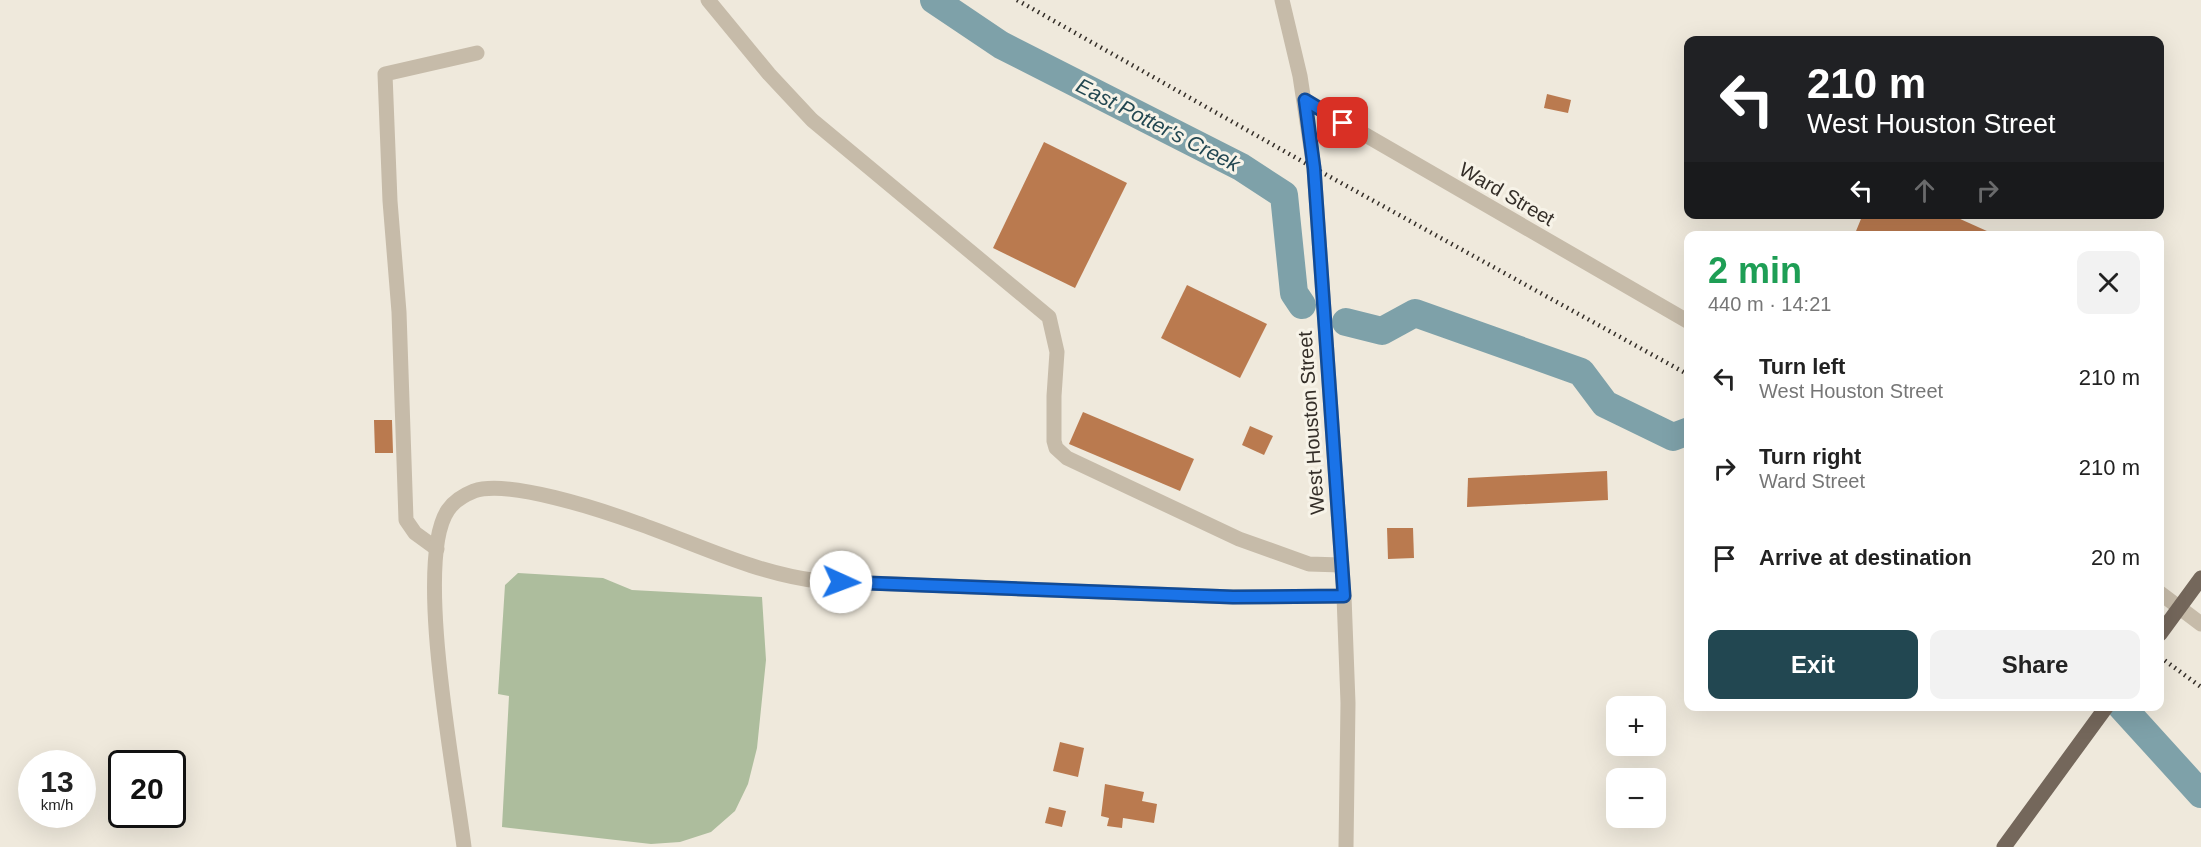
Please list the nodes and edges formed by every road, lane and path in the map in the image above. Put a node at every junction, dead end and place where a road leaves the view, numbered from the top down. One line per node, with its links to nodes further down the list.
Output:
1 (708, 0): 7 (street)
2 (1282, 0): 4 (street, West Houston Street)
3 (477, 53): 6 (street)
4 (1305, 100): 5 (street, Ward Street); 7 (street, West Houston Street)
5 (1684, 319)
6 (437, 549): 9 (street); 14 (street)
7 (1341, 565): 9 (street, West Houston Street)
8 (2201, 578): 12 (main road, bridge)
9 (1344, 596): 15 (street, West Houston Street)
10 (2164, 596): 11 (street)
11 (2201, 624)
12 (2164, 629)
13 (2103, 711): 16 (main road)
14 (464, 847)
15 (1346, 847)
16 (2004, 847)

